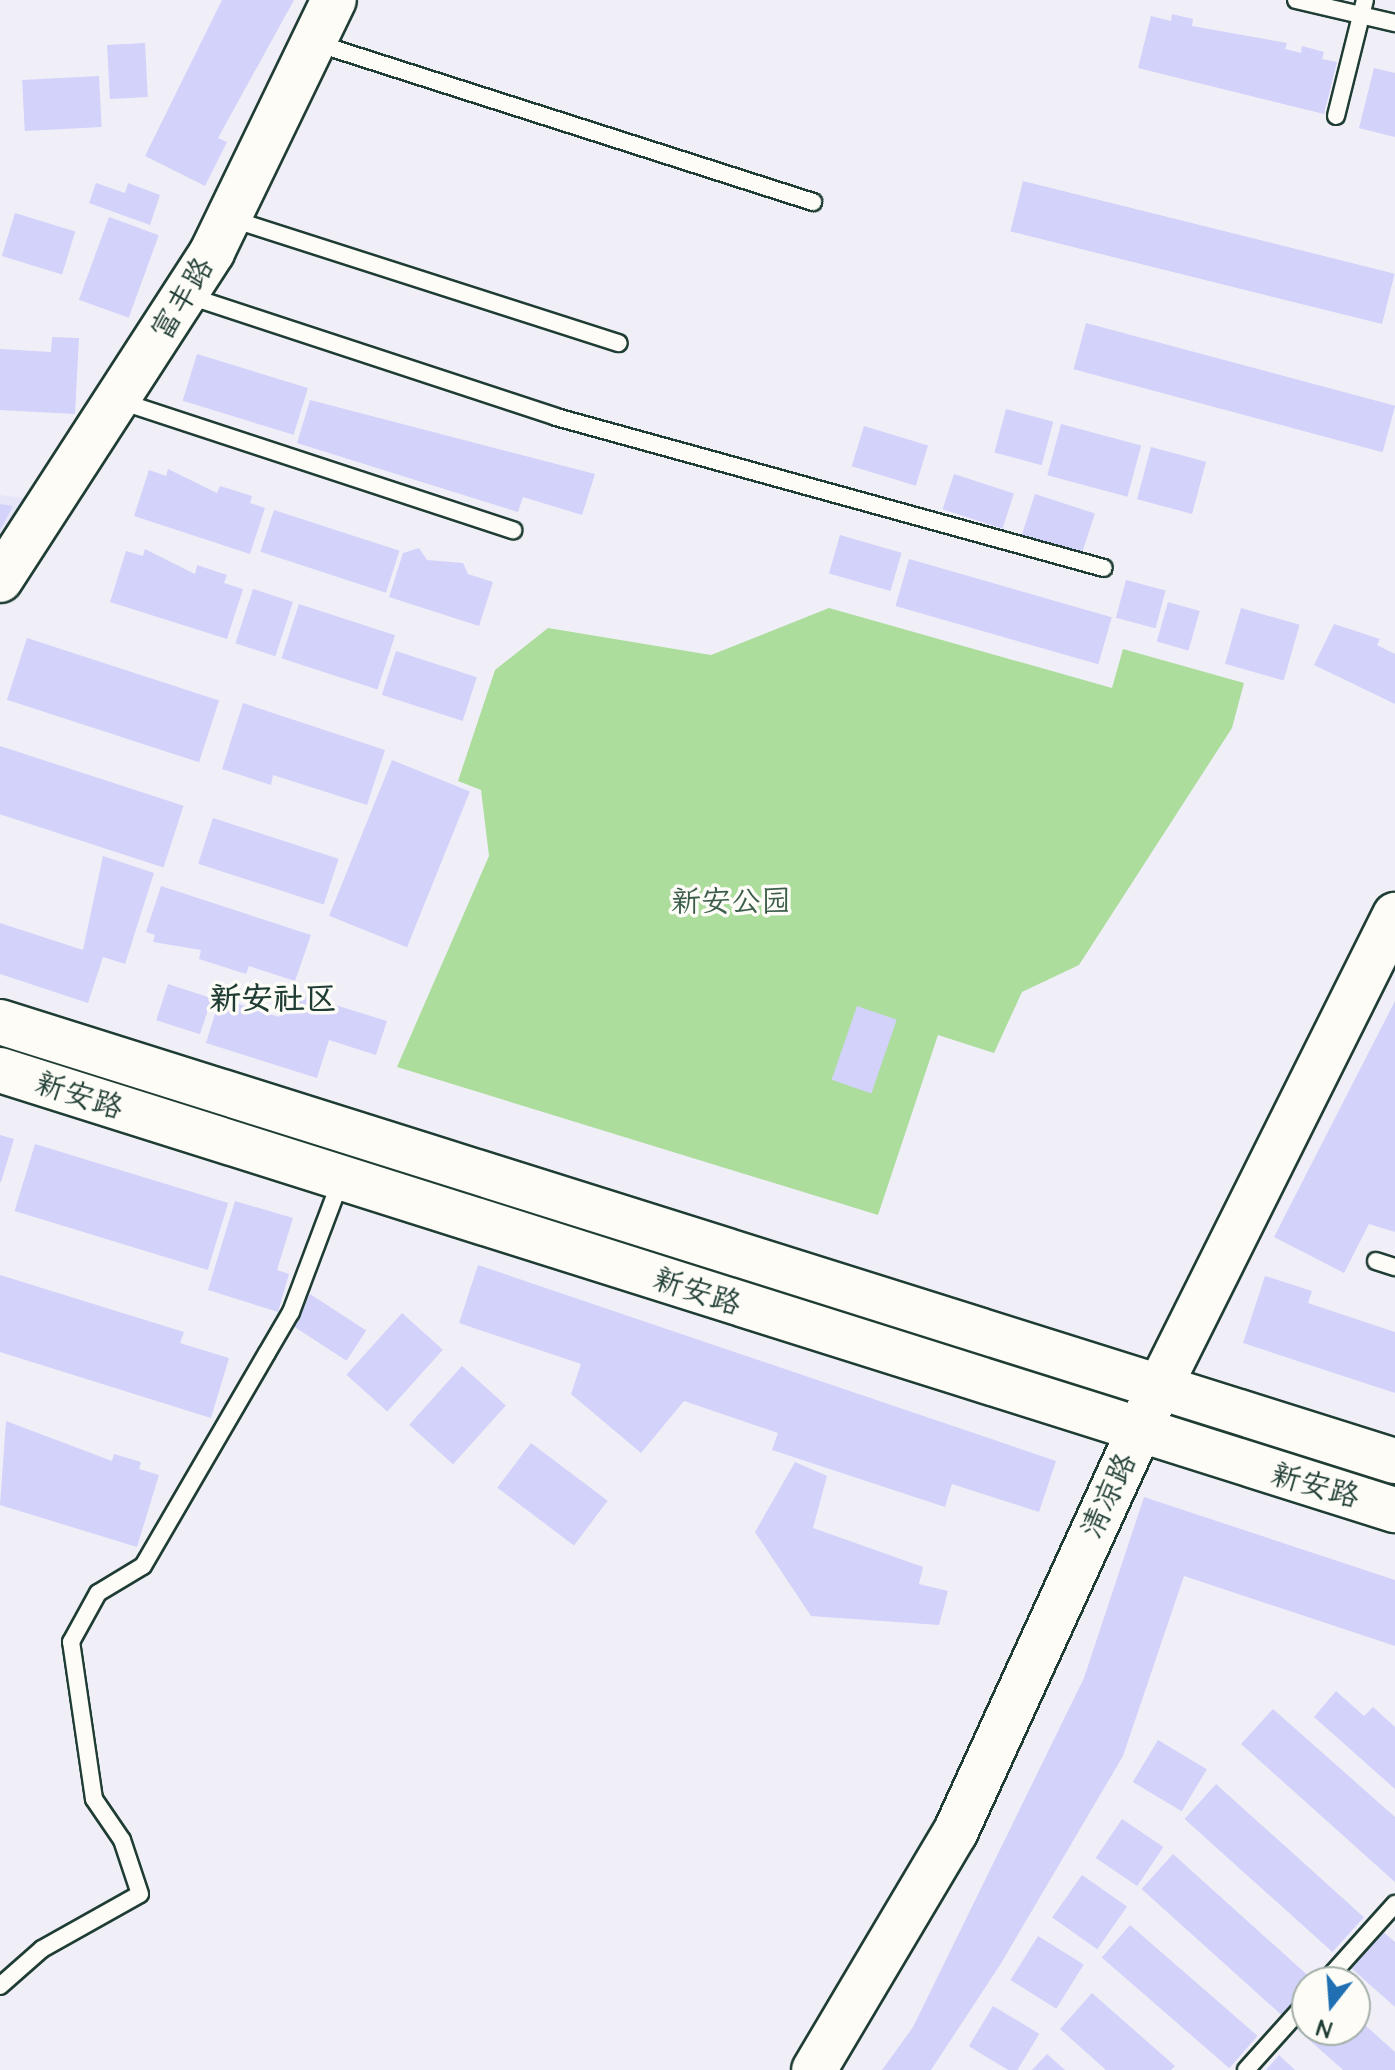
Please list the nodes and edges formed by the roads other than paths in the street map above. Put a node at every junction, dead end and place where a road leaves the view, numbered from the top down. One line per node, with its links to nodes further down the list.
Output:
1 (334, 0): 5 (main road, 富丰路)
2 (1296, 0): 3 (lane)
3 (1363, 8): 4 (lane); 6 (lane)
4 (1395, 23)
5 (314, 42): 7 (lane); 8 (main road, 富丰路)
6 (1336, 116)
7 (813, 202)
8 (228, 218): 9 (main road, 富丰路); 10 (lane)
9 (185, 295): 11 (main road, 富丰路); 13 (lane)
10 (619, 343)
11 (120, 401): 12 (lane); 14 (main road, 富丰路)
12 (513, 530)
13 (1104, 568)
14 (0, 580)
15 (1395, 915): 21 (main road, 清凉路)
16 (0, 1022): 21 (main road, 新安路)
17 (0, 1070): 18 (main road, 新安路)
18 (341, 1179): 22 (main road, 新安路); 27 (lane)
19 (1376, 1261): 20 (lane)
20 (1395, 1267)
21 (1158, 1390): 22 (main road, 清凉路); 23 (main road, 新安路)
22 (1138, 1433): 24 (main road, 新安路); 29 (main road, 清凉路)
23 (1395, 1461)
24 (1395, 1510)
25 (1395, 1904): 26 (lane)
26 (1339, 1966)
27 (0, 1986)
28 (1291, 2020): 30 (lane)
29 (814, 2070)
30 (1246, 2070)

